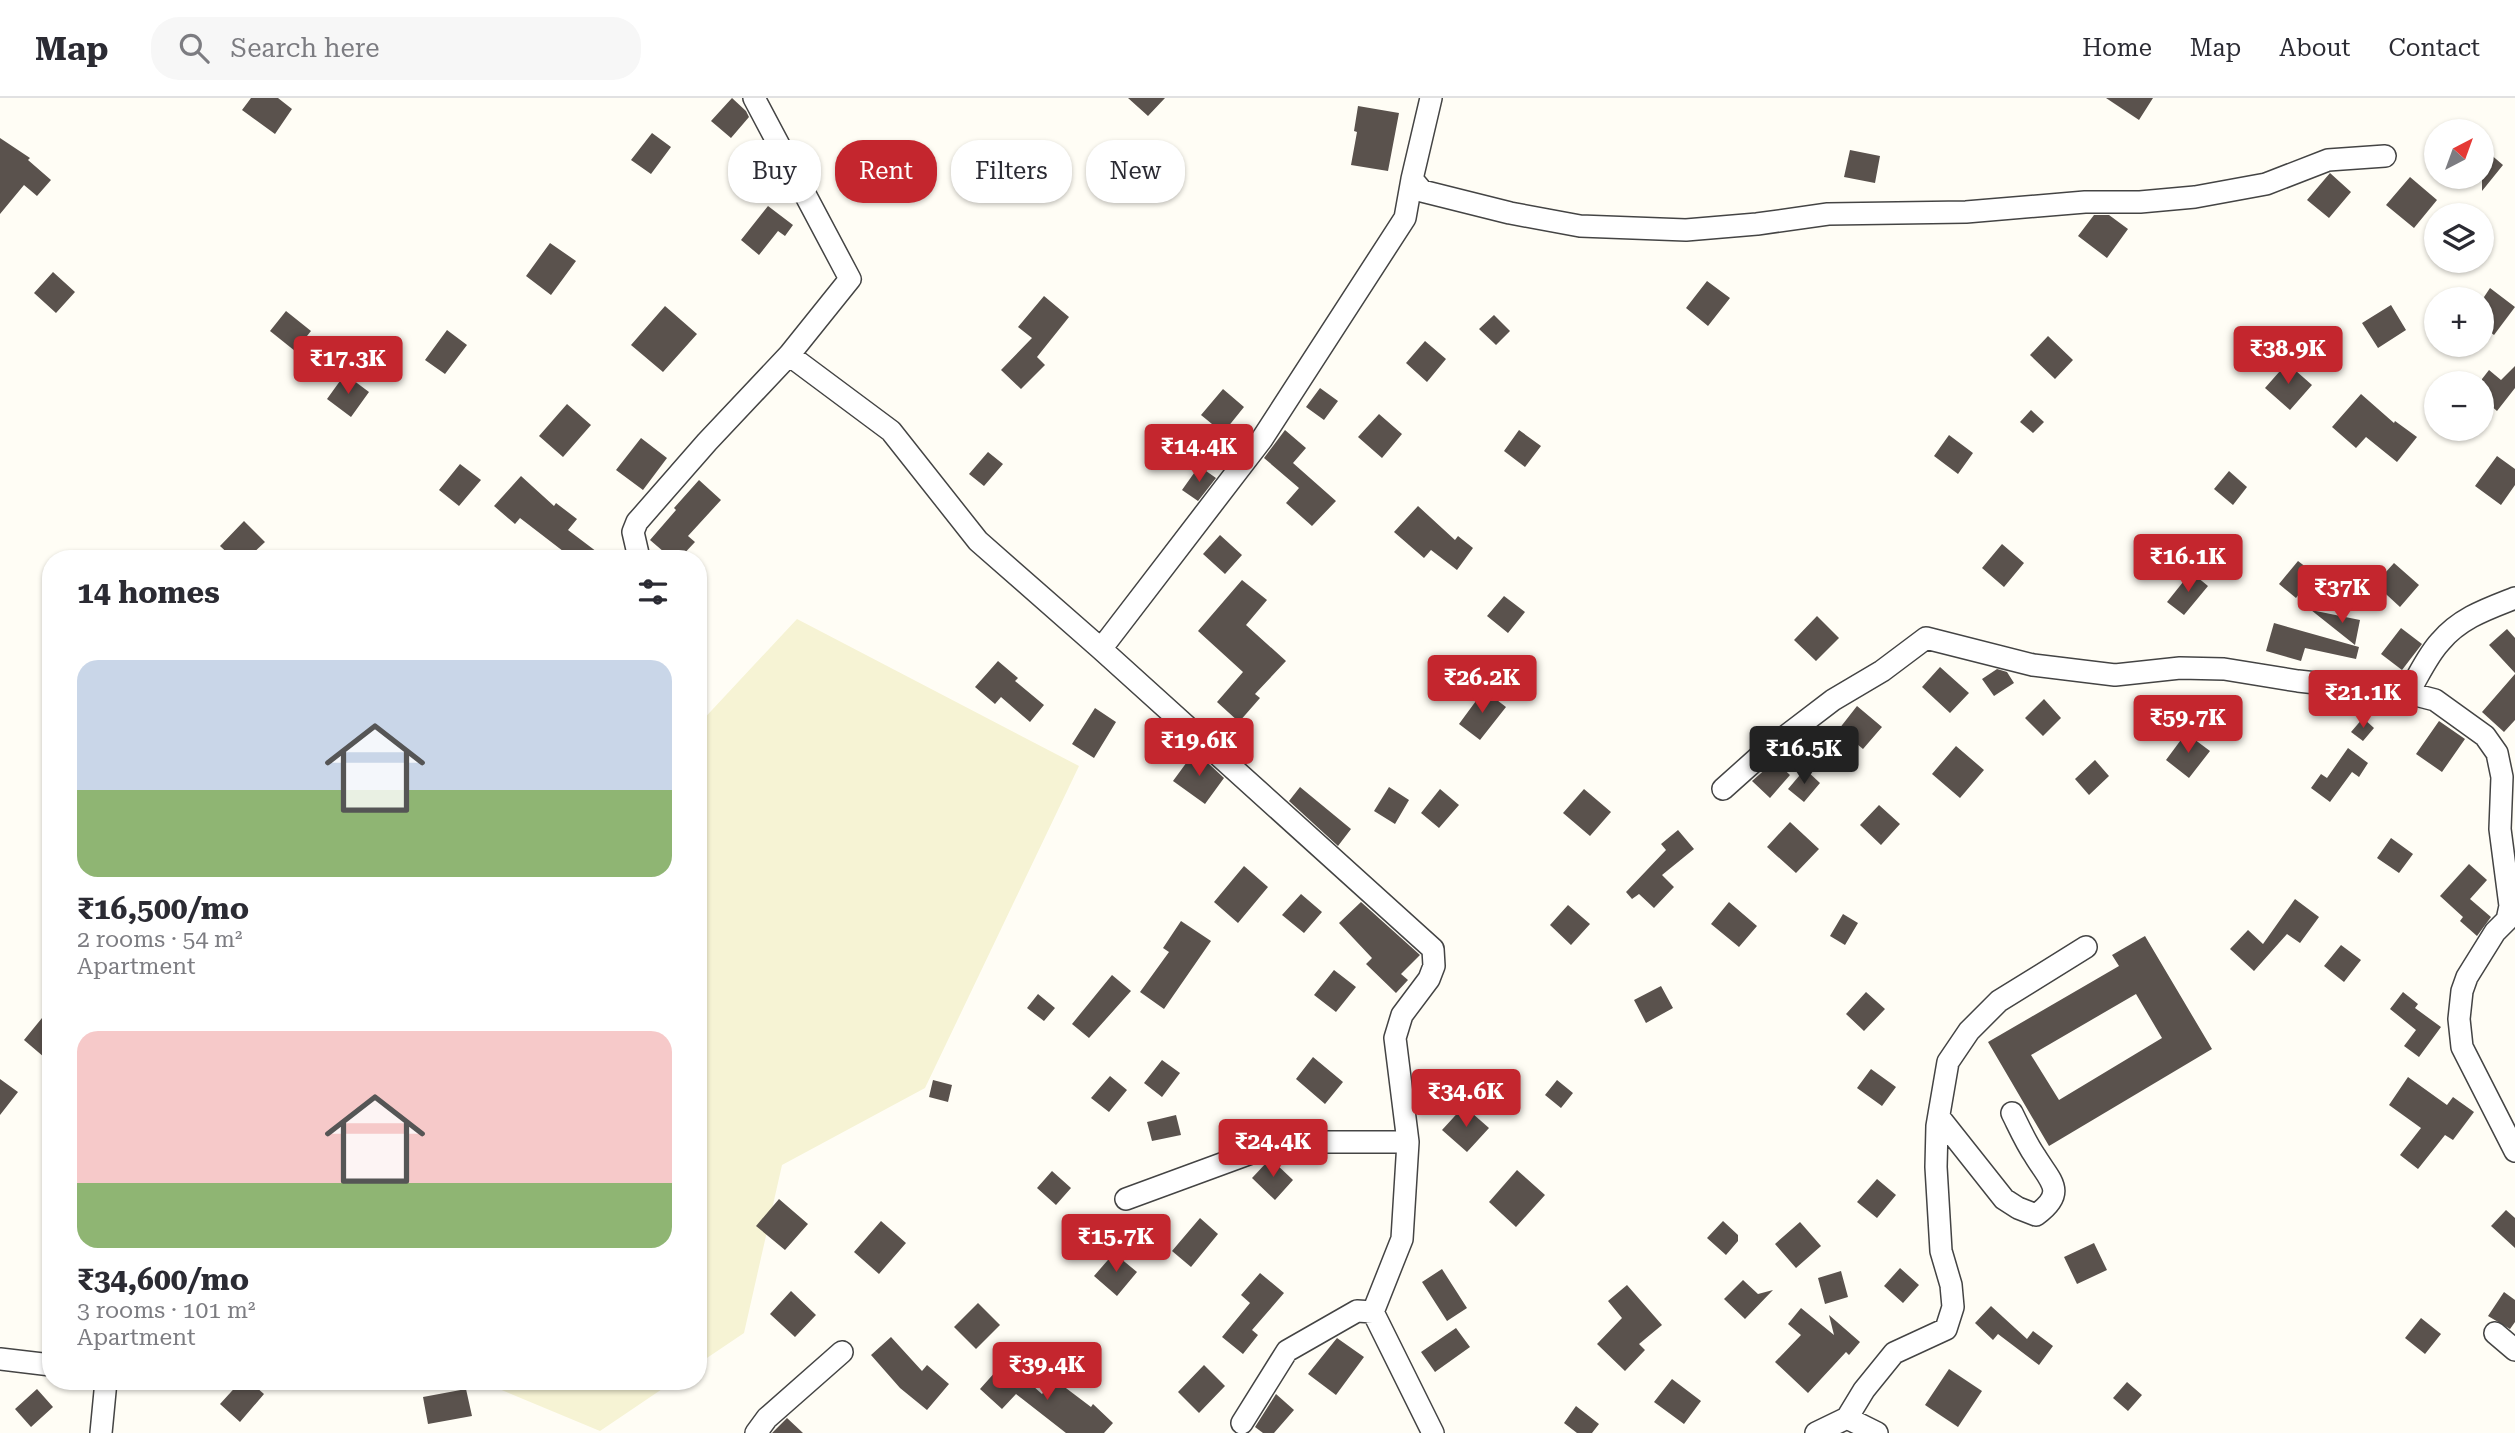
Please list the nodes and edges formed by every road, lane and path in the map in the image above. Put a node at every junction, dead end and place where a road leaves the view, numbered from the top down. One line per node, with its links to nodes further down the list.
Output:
1 (754, 98): 5 (street)
2 (1431, 98): 4 (street)
3 (2385, 156): 4 (street)
4 (1412, 179): 8 (street)
5 (789, 355): 6 (street); 8 (street)
6 (637, 550)
7 (2515, 598): 9 (street)
8 (1101, 649): 14 (street)
9 (2408, 693): 10 (street); 15 (street)
10 (1723, 789)
11 (2086, 947): 13 (street)
12 (2012, 1113): 13 (street)
13 (1939, 1117): 24 (street)
14 (1408, 1142): 16 (street); 17 (street)
15 (2515, 1151)
16 (1126, 1199)
17 (1373, 1312): 25 (street); 28 (street)
18 (2495, 1333): 19 (street)
19 (2515, 1350)
20 (842, 1352): 27 (street)
21 (0, 1359): 22 (street)
22 (42, 1364)
23 (105, 1390): 26 (street)
24 (1847, 1418): 29 (street); 30 (street)
25 (1242, 1423)
26 (101, 1433)
27 (756, 1433)
28 (1433, 1433)
29 (1816, 1433)
30 (1877, 1433)

